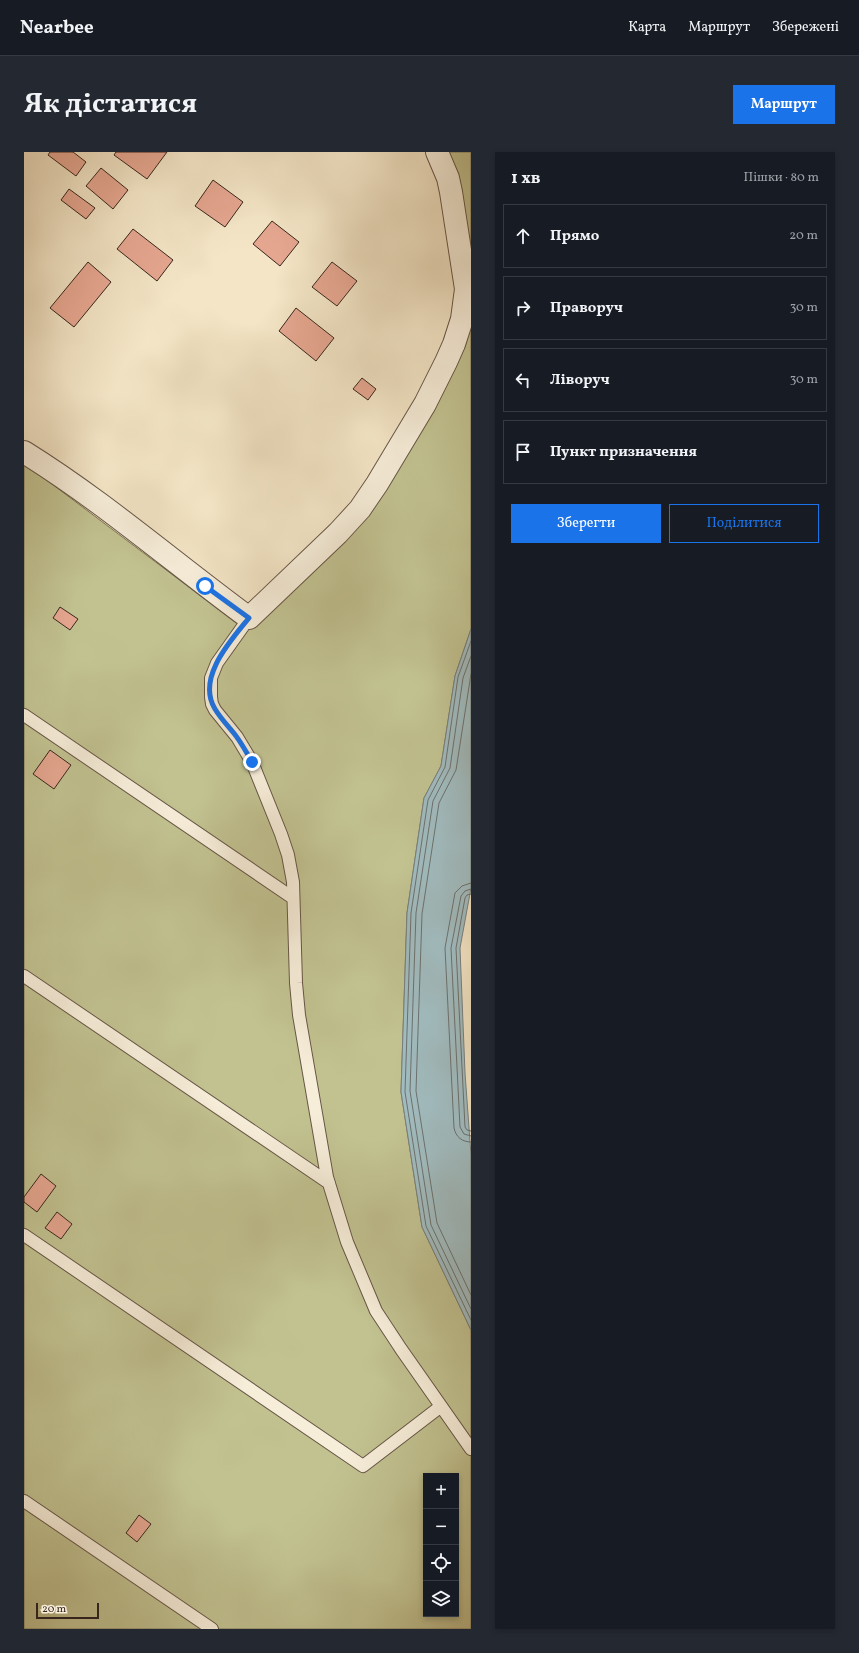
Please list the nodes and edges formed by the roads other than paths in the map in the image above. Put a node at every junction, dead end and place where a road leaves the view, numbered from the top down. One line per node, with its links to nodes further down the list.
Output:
1 (438, 152): 3 (street)
2 (24, 452): 3 (street)
3 (249, 618): 5 (lane)
4 (24, 715): 5 (lane)
5 (293, 898): 7 (lane)
6 (24, 976): 7 (lane)
7 (329, 1183): 9 (lane)
8 (24, 1235): 9 (lane)
9 (440, 1407): 10 (lane)
10 (471, 1449)
11 (24, 1501): 12 (lane)
12 (212, 1629)

